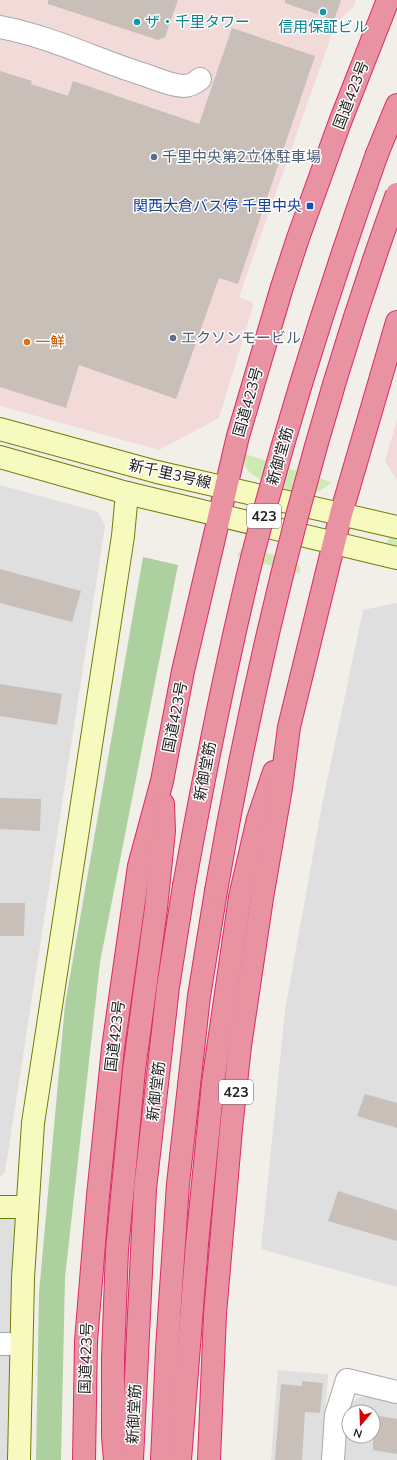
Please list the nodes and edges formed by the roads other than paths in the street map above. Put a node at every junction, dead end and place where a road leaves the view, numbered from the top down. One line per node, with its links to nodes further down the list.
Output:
1 (388, 0): 9 (highway, 国道423号)
2 (0, 27): 3 (street)
3 (200, 79)
4 (397, 106): 25 (highway, 新御堂筋 / 423, bridge)
5 (397, 194): 26 (highway, 新御堂筋 / 423, bridge)
6 (397, 322): 11 (highway, 423)
7 (0, 429): 9 (street, 新千里3号線)
8 (0, 457): 10 (street, 新千里3号線)
9 (225, 487): 11 (street, 新千里3号線); 12 (highway, 国道423号)
10 (127, 493): 12 (street, 新千里3号線); 19 (street)
11 (341, 514): 13 (street, 新千里3号線); 14 (highway, 423)
12 (220, 516): 14 (street, 新千里3号線); 17 (highway, 国道423号)
13 (397, 527)
14 (334, 543): 15 (street, 新千里3号線); 16 (highway, 423)
15 (397, 558)
16 (289, 727): 27 (highway); 28 (highway, 423)
17 (162, 781): 23 (highway, 国道423号); 24 (highway)
18 (0, 1207): 19 (street)
19 (27, 1207): 20 (street)
20 (10, 1344): 22 (street)
21 (397, 1392): 29 (street)
22 (19, 1460)
23 (84, 1460)
24 (115, 1460)
25 (132, 1460)
26 (162, 1460)
27 (180, 1460)
28 (209, 1460)
29 (333, 1460)

